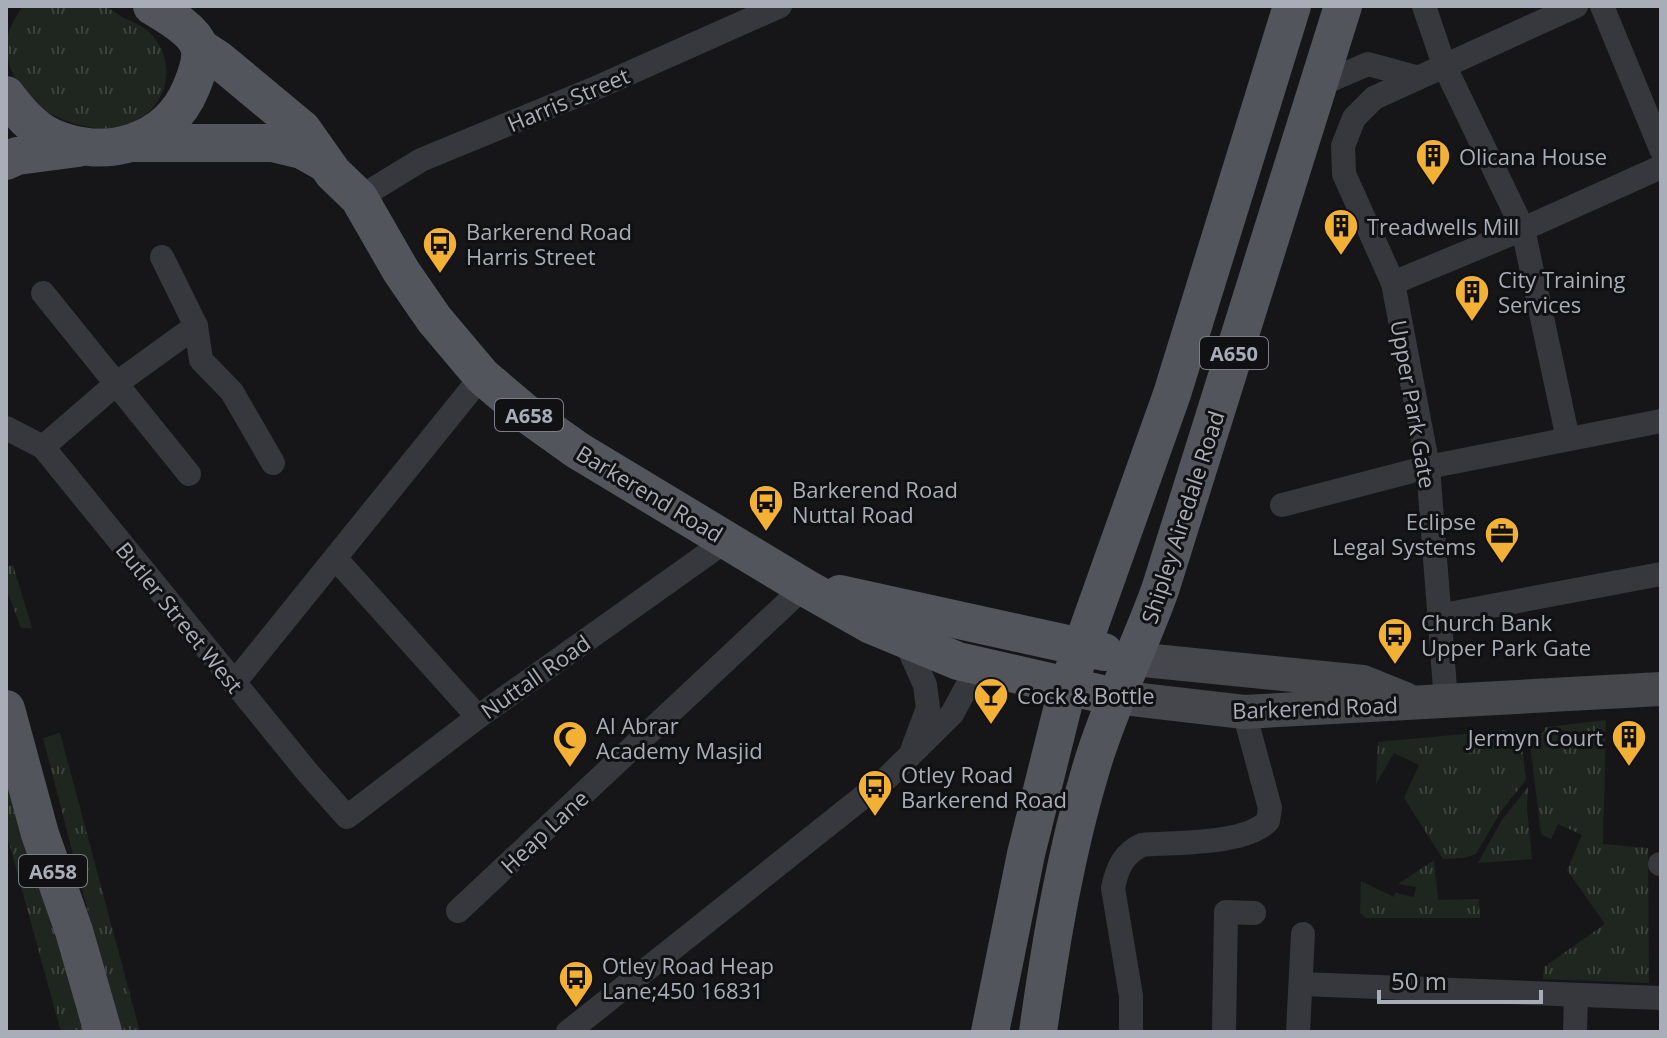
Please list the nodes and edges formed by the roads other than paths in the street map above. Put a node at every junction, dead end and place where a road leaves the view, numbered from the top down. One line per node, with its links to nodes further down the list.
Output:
1 (152, 6): 8 (main road, Barkerend Road)
2 (780, 6): 19 (street, Harris Street)
3 (1292, 6): 41 (main road, Shipley Airedale Road / A650)
4 (1343, 6): 11 (main road, Shipley Airedale Road / A650)
5 (1424, 6): 9 (street)
6 (1576, 6): 9 (street)
7 (1602, 6): 15 (street)
8 (199, 47): 13 (main road); 17 (main road, Barkerend Road / A658)
9 (1444, 65): 10 (street); 20 (street)
10 (1416, 77): 11 (street); 22 (street, Upper Park Gate)
11 (1319, 85): 41 (main road, Shipley Airedale Road / A650)
12 (6, 95): 14 (main road)
13 (134, 143): 14 (main road, Barkerend Road); 17 (main road, Barkerend Road / A658)
14 (81, 148): 16 (main road, Barkerend Road)
15 (1661, 149)
16 (6, 161)
17 (327, 164): 19 (main road, Barkerend Road / A658)
18 (1661, 167): 20 (street)
19 (359, 198): 25 (main road, Barkerend Road / A658)
20 (1523, 229): 22 (street); 29 (street)
21 (162, 257): 24 (street)
22 (1393, 283): 32 (street, Upper Park Gate)
23 (43, 293): 26 (street)
24 (196, 326): 26 (street); 31 (street)
25 (482, 376): 35 (main road, Barkerend Road / A658); 36 (street)
26 (117, 383): 30 (street); 33 (street)
27 (1661, 421): 29 (street)
28 (6, 428): 30 (street, Butler Street West)
29 (1568, 439): 32 (street)
30 (43, 447): 43 (street, Butler Street West)
31 (273, 463)
32 (1428, 467): 34 (street); 39 (street, Upper Park Gate)
33 (189, 474)
34 (1282, 505)
35 (727, 540): 38 (main road, Barkerend Road / A658); 50 (street, Nuttall Road)
36 (336, 559): 43 (street); 50 (street)
37 (1661, 574): 39 (street)
38 (804, 587): 40 (main road, Barkerend Road / A658); 41 (main road, Barkerend Road / A658); 53 (street, Heap Lane)
39 (1438, 616): 47 (street, Upper Park Gate)
40 (904, 638): 42 (main road, Barkerend Road / A658); 51 (street)
41 (1108, 653): 44 (main road, Shipley Airedale Road / A650); 46 (main road, Shipley Airedale Road / A650); 47 (street, Barkerend Road)
42 (978, 666): 44 (main road, Barkerend Road / A658); 51 (street)
43 (234, 683): 52 (street, Butler Street West)
44 (1068, 686): 46 (main road, Barkerend Road / A658); 61 (main road, Shipley Airedale Road / A650)
45 (1661, 689): 47 (street, Barkerend Road)
46 (1115, 697): 49 (street, Barkerend Road); 62 (main road, Shipley Airedale Road / A650)
47 (1431, 702): 49 (street, Barkerend Road)
48 (6, 709): 59 (main road, A658)
49 (1244, 712): 63 (street)
50 (478, 717): 52 (street, Nuttall Road)
51 (911, 754): 60 (street)
52 (347, 817)
53 (458, 911)
54 (1254, 913): 64 (street)
55 (1303, 934): 56 (street)
56 (1301, 984): 57 (street); 65 (street)
57 (1576, 995): 58 (street); 66 (street)
58 (1661, 998)
59 (103, 1032)
60 (568, 1032)
61 (990, 1032)
62 (1038, 1032)
63 (1131, 1032)
64 (1224, 1032)
65 (1298, 1032)
66 (1575, 1032)

